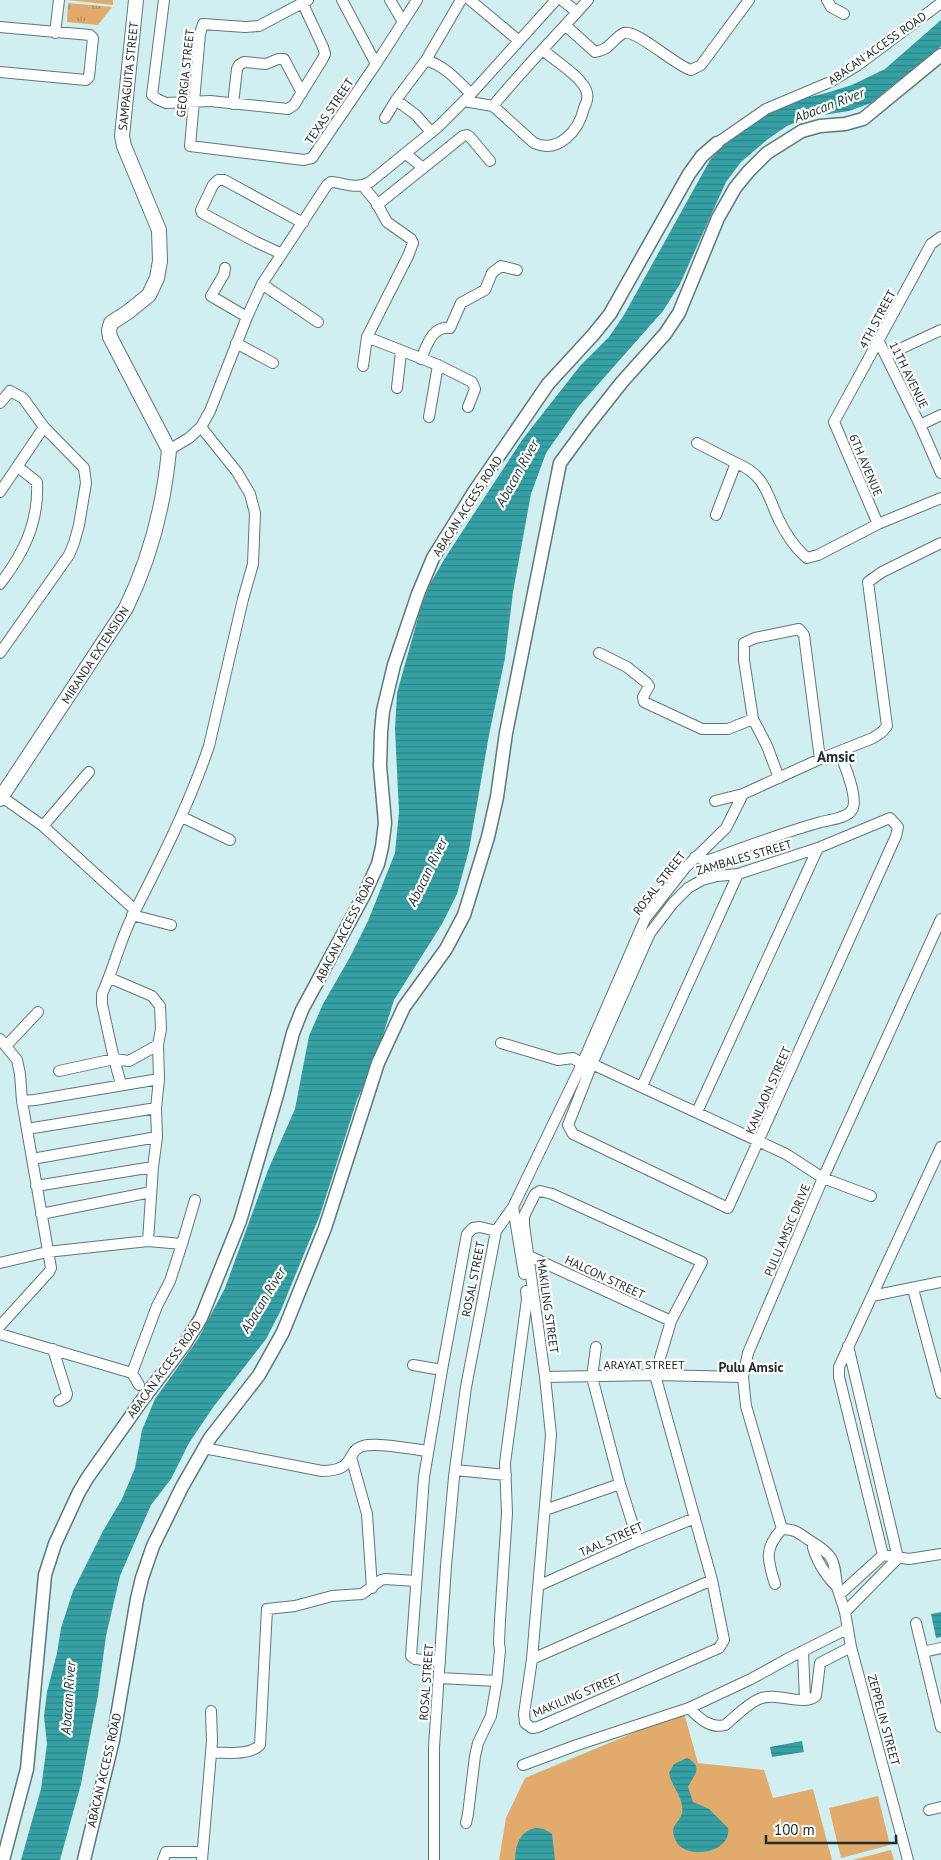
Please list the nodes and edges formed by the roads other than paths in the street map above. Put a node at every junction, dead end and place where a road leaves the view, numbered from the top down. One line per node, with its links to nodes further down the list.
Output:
1 (59, 0): 21 (street)
2 (136, 0): 71 (main road, SAMPAGUITA STREET)
3 (164, 0): 31 (street)
4 (342, 0): 26 (street)
5 (390, 0): 18 (street)
6 (417, 0): 18 (street, TEXAS STREET)
7 (461, 0): 25 (street)
8 (470, 0): 22 (street)
9 (556, 0): 22 (street)
10 (562, 0): 16 (street)
11 (588, 0): 16 (street)
12 (749, 0): 19 (street)
13 (827, 0): 17 (street)
14 (305, 1): 28 (street); 31 (street, GEORGIA STREET)
15 (941, 3): 36 (street, ABACAN ACCESS ROAD)
16 (577, 12): 19 (street)
17 (844, 14)
18 (403, 22): 26 (street, TEXAS STREET)
19 (565, 26): 23 (street)
20 (0, 27): 21 (street)
21 (55, 33): 27 (street)
22 (518, 40): 29 (street)
23 (543, 50): 33 (street); 33 (street)
24 (941, 55): 154 (street, ABACAN ACCESS ROAD)
25 (426, 60): 29 (street); 30 (street)
26 (376, 64): 37 (street, TEXAS STREET)
27 (0, 72)
28 (302, 93): 32 (street); 32 (street)
29 (468, 97): 33 (street); 35 (street)
30 (396, 100): 34 (street); 35 (street)
31 (193, 102): 32 (street); 37 (street, GEORGIA STREET)
32 (233, 104)
33 (493, 106)
34 (385, 118)
35 (431, 132): 38 (street)
36 (717, 143): 196 (street, ABACAN ACCESS ROAD)
37 (190, 146)
38 (405, 153): 40 (street); 41 (street)
39 (490, 162): 40 (street)
40 (423, 168): 42 (street)
41 (363, 186): 42 (street); 43 (street)
42 (377, 205): 52 (street)
43 (303, 223): 45 (street); 45 (street)
44 (941, 237): 53 (street, 4TH STREET)
45 (282, 254): 48 (street)
46 (225, 268): 49 (street)
47 (516, 270): 57 (street)
48 (262, 284): 49 (street); 50 (street)
49 (247, 317): 54 (street)
50 (318, 322)
51 (941, 330): 56 (street)
52 (367, 337): 55 (street); 60 (street)
53 (880, 342): 56 (street, 11TH AVENUE); 64 (street, 4TH STREET)
54 (236, 343): 58 (street); 69 (street)
55 (401, 352): 57 (street); 61 (street)
56 (887, 355): 67 (street, 11TH AVENUE)
57 (421, 359): 59 (street)
58 (273, 363)
59 (438, 365): 63 (street); 66 (street)
60 (363, 366)
61 (397, 388)
62 (0, 403): 68 (street)
63 (468, 407)
64 (838, 415): 78 (street, 6TH AVENUE)
65 (941, 415): 67 (street)
66 (429, 417)
67 (920, 425): 74 (street, 11TH AVENUE)
68 (44, 426): 73 (street); 81 (street)
69 (201, 426): 71 (street); 91 (street)
70 (697, 443): 72 (street)
71 (169, 450): 89 (main road, MIRANDA EXTENSION)
72 (736, 464): 77 (street); 78 (street)
73 (18, 467): 75 (street); 80 (street)
74 (941, 473)
75 (0, 492)
76 (941, 498): 78 (street)
77 (716, 515)
78 (878, 524)
79 (941, 543): 84 (street)
80 (0, 584)
81 (0, 653)
82 (599, 653): 83 (street)
83 (753, 720): 85 (street); 87 (street)
84 (839, 752): 85 (street); 96 (street)
85 (820, 759): 87 (street)
86 (89, 772): 93 (street)
87 (779, 778): 88 (street)
88 (743, 794): 90 (street); 96 (street, ROSAL STREET)
89 (1, 798): 93 (street)
90 (715, 801)
91 (182, 817): 94 (street); 98 (street)
92 (890, 818): 95 (street, ZAMBALES STREET); 118 (street, KANLAON STREET)
93 (43, 826): 98 (street)
94 (230, 840)
95 (818, 848): 97 (street, ZAMBALES STREET); 114 (street)
96 (695, 857): 107 (street, ROSAL STREET)
97 (738, 874): 107 (street, ZAMBALES STREET); 111 (street)
98 (134, 913): 100 (street); 101 (street)
99 (941, 919): 122 (street, PULU AMSIC DRIVE)
100 (171, 925)
101 (110, 978): 105 (street); 106 (street)
102 (38, 1012): 103 (street)
103 (3, 1042): 112 (street)
104 (501, 1044): 107 (street)
105 (158, 1045): 106 (street); 109 (street)
106 (114, 1059): 108 (street); 110 (street)
107 (587, 1064): 111 (street); 115 (street, ZAMBALES STREET); 127 (street, ROSAL STREET)
108 (59, 1071)
109 (159, 1079): 110 (street); 113 (street)
110 (121, 1084): 112 (street)
111 (642, 1086): 114 (street)
112 (22, 1101): 116 (street)
113 (156, 1108): 116 (street); 117 (street)
114 (698, 1112): 118 (street)
115 (568, 1125): 118 (street, KANLAON STREET)
116 (27, 1129): 120 (street)
117 (157, 1137): 120 (street); 121 (street)
118 (758, 1141): 122 (street)
119 (941, 1147): 137 (street)
120 (32, 1159): 123 (street)
121 (153, 1167): 123 (street); 124 (street)
122 (823, 1178): 125 (street); 150 (street, PULU AMSIC DRIVE)
123 (36, 1186): 128 (street)
124 (151, 1192): 128 (street); 130 (street)
125 (871, 1196)
126 (196, 1200): 131 (street)
127 (513, 1207): 129 (street, ROSAL STREET); 158 (street)
128 (41, 1214): 132 (street)
129 (496, 1230): 145 (street); 157 (street, ROSAL STREET)
130 (148, 1240): 131 (street); 132 (street)
131 (182, 1244): 146 (street)
132 (47, 1252): 134 (street); 139 (street)
133 (529, 1256): 138 (street, HALCON STREET); 138 (street, MAKILING STREET); 148 (street, MAKILING STREET)
134 (0, 1263)
135 (941, 1282): 136 (street)
136 (913, 1289): 137 (street); 152 (street)
137 (872, 1296): 141 (street)
138 (671, 1321): 147 (street)
139 (0, 1326)
140 (0, 1334): 143 (street)
141 (848, 1346): 165 (street); 166 (street)
142 (596, 1347): 149 (street)
143 (53, 1349): 146 (street); 153 (street)
144 (413, 1365): 145 (street)
145 (442, 1370): 155 (street)
146 (132, 1372): 151 (street)
147 (655, 1375): 149 (street, ARAYAT STREET); 150 (street, ARAYAT STREET); 161 (street, MAKILING STREET)
148 (545, 1377): 149 (street, ARAYAT STREET); 160 (street, MAKILING STREET)
149 (592, 1377): 159 (street)
150 (743, 1377): 162 (street, PULU AMSIC DRIVE)
151 (139, 1385)
152 (941, 1393)
153 (59, 1401)
154 (204, 1448): 156 (street); 197 (street, ABACAN ACCESS ROAD)
155 (428, 1452): 156 (street); 170 (street)
156 (352, 1457): 173 (street)
157 (455, 1470): 158 (street); 183 (street, ROSAL STREET)
158 (506, 1475): 185 (street)
159 (620, 1484): 160 (street); 163 (street)
160 (545, 1510): 172 (street, MAKILING STREET)
161 (695, 1518): 163 (street, TAAL STREET); 169 (street, MAKILING STREET)
162 (782, 1530): 171 (street); 174 (street, ZEPPELIN STREET)
163 (638, 1541): 172 (street, TAAL STREET)
164 (941, 1554): 166 (street)
165 (883, 1555): 166 (street); 167 (street)
166 (898, 1558): 168 (street)
167 (867, 1570): 168 (street); 174 (street)
168 (878, 1579): 175 (street)
169 (712, 1580): 182 (street); 182 (street, MAKILING STREET)
170 (416, 1581): 173 (street); 183 (street)
171 (775, 1584)
172 (538, 1586): 182 (street, MAKILING STREET)
173 (372, 1588): 190 (street)
174 (838, 1590): 175 (street, ZEPPELIN STREET)
175 (845, 1612): 177 (street, ZEPPELIN STREET)
176 (916, 1623): 181 (street)
177 (847, 1629): 178 (street, ZEPPELIN STREET); 180 (street)
178 (851, 1646): 186 (street); 200 (street, ZEPPELIN STREET)
179 (941, 1648): 181 (street)
180 (803, 1652): 186 (street); 187 (street)
181 (923, 1652): 189 (street)
182 (532, 1659)
183 (440, 1662): 184 (street, ROSAL STREET)
184 (439, 1678): 185 (street); 199 (street, ROSAL STREET)
185 (497, 1681): 194 (street)
186 (805, 1700): 187 (street)
187 (690, 1708): 191 (street)
188 (211, 1711): 190 (street)
189 (941, 1727)
190 (211, 1752): 195 (street)
191 (523, 1765)
192 (941, 1808): 193 (street)
193 (929, 1810)
194 (466, 1822)
195 (202, 1856): 198 (street)
196 (3, 1860)
197 (84, 1860)
198 (163, 1860)
199 (434, 1860)
200 (908, 1860)

